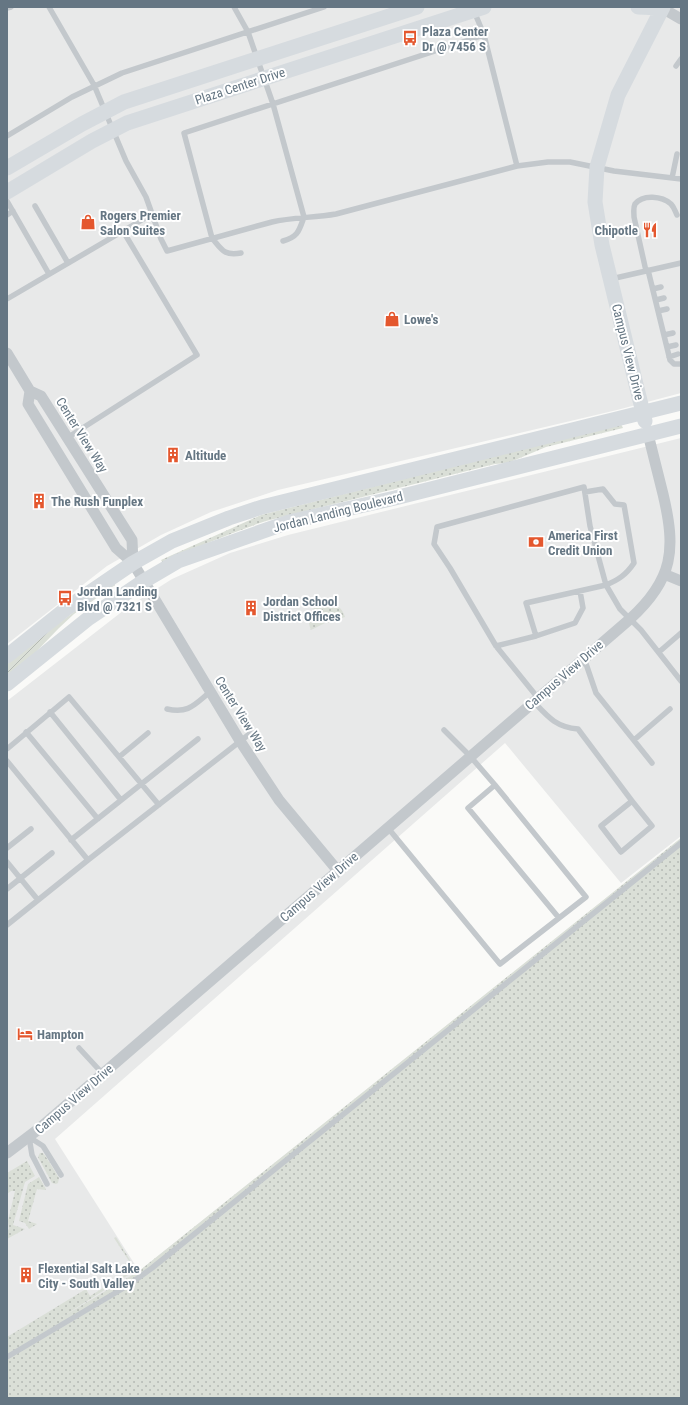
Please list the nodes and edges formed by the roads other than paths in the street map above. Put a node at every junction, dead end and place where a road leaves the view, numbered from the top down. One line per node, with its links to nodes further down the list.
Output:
1 (10, 7): 8 (lane)
2 (49, 7): 17 (lane)
3 (234, 7): 11 (lane)
4 (324, 7): 11 (lane)
5 (417, 7): 13 (main road, Plaza Center Drive)
6 (638, 7): 7 (main road)
7 (662, 7): 10 (street); 24 (main road, Campus View Drive)
8 (7, 8)
9 (476, 8): 12 (lane); 16 (main road, Plaza Center Drive)
10 (681, 19)
11 (248, 32): 13 (lane); 17 (lane)
12 (484, 35): 18 (lane); 23 (lane)
13 (258, 59): 16 (lane); 19 (main road, Plaza Center Drive)
14 (681, 59): 15 (lane)
15 (676, 66)
16 (264, 79): 18 (lane); 20 (main road, Plaza Center Drive)
17 (94, 85): 19 (lane); 21 (lane)
18 (273, 104): 35 (lane); 37 (lane)
19 (106, 111): 20 (lane); 25 (main road, Plaza Center Drive)
20 (114, 129): 28 (main road, Plaza Center Drive); 33 (lane)
21 (7, 136)
22 (677, 154): 26 (lane)
23 (517, 166): 24 (lane); 35 (lane)
24 (597, 167): 26 (lane); 44 (main road, Campus View Drive)
25 (7, 168)
26 (672, 178): 27 (lane)
27 (681, 179)
28 (7, 192)
29 (7, 201): 31 (lane)
30 (35, 206): 40 (lane)
31 (13, 211): 32 (lane); 43 (lane)
32 (7, 214)
33 (152, 214): 36 (lane); 37 (lane)
34 (677, 215): 42 (lane)
35 (304, 217): 37 (lane); 38 (lane)
36 (123, 231): 40 (lane); 65 (lane)
37 (212, 238): 39 (lane)
38 (283, 242)
39 (241, 253)
40 (68, 263): 43 (lane)
41 (681, 263): 42 (lane)
42 (647, 270): 44 (lane); 46 (lane)
43 (49, 274): 48 (lane)
44 (610, 279): 62 (main road, Campus View Drive)
45 (662, 287): 46 (lane)
46 (653, 289): 49 (lane)
47 (664, 298): 49 (lane)
48 (7, 299)
49 (656, 300): 51 (lane)
50 (667, 309): 51 (lane)
51 (658, 311): 53 (lane)
52 (673, 333): 53 (lane)
53 (664, 335): 55 (lane)
54 (676, 345): 55 (lane)
55 (667, 347): 58 (lane)
56 (7, 353): 60 (street, Center View Way)
57 (678, 354): 58 (lane)
58 (669, 356): 59 (lane)
59 (681, 364)
60 (30, 391): 65 (street, Center View Way); 67 (street, Center View Way)
61 (681, 403): 62 (main road, Jordan Landing Boulevard)
62 (643, 413): 64 (main road, Campus View Drive); 67 (main road, Jordan Landing Boulevard)
63 (681, 426): 64 (main road, Jordan Landing Boulevard)
64 (648, 434): 68 (street, Campus View Drive); 69 (main road, Jordan Landing Boulevard)
65 (67, 438): 67 (street, Center View Way)
66 (585, 490): 71 (lane); 71 (lane); 76 (lane)
67 (134, 563): 69 (street, Center View Way); 78 (main road, Jordan Landing Boulevard)
68 (664, 574): 70 (street); 73 (street, Campus View Drive)
69 (144, 581): 81 (main road, Jordan Landing Boulevard); 82 (street, Center View Way)
70 (681, 581)
71 (606, 585): 72 (lane); 73 (lane)
72 (580, 591): 75 (lane); 75 (lane)
73 (630, 619): 77 (lane); 79 (street, Campus View Drive)
74 (681, 633): 77 (lane)
75 (536, 636): 76 (lane)
76 (496, 646): 83 (lane)
77 (659, 652): 80 (lane)
78 (7, 656)
79 (584, 658): 83 (street, Campus View Drive); 92 (lane)
80 (681, 681)
81 (7, 684)
82 (210, 692): 84 (lane); 93 (street, Center View Way)
83 (536, 700): 95 (street, Campus View Drive); 102 (lane)
84 (167, 709)
85 (670, 709): 92 (lane)
86 (50, 712): 88 (lane); 96 (lane); 101 (lane)
87 (444, 730): 95 (lane)
88 (26, 732): 94 (lane); 104 (lane)
89 (252, 732): 93 (lane)
90 (148, 733): 96 (lane)
91 (198, 739): 99 (lane)
92 (634, 740): 98 (lane)
93 (240, 742): 103 (lane); 113 (street, Center View Way)
94 (7, 749)
95 (470, 756): 100 (lane); 105 (street, Campus View Drive)
96 (119, 757): 99 (lane)
97 (7, 761): 107 (lane)
98 (652, 762)
99 (141, 784): 101 (lane); 103 (lane)
100 (495, 785): 117 (lane); 117 (lane)
101 (121, 800): 104 (lane)
102 (632, 801): 102 (lane)
103 (159, 805): 111 (lane)
104 (98, 819): 107 (lane)
105 (388, 828): 113 (street, Campus View Drive); 117 (lane)
106 (31, 829): 109 (lane)
107 (71, 840): 111 (lane)
108 (681, 843): 125 (lane)
109 (7, 848)
110 (52, 853): 114 (lane)
111 (88, 860): 116 (lane)
112 (7, 862): 114 (lane)
113 (338, 871): 120 (street, Campus View Drive)
114 (20, 879): 115 (lane); 116 (lane)
115 (7, 889)
116 (38, 900): 118 (lane)
117 (559, 918)
118 (7, 925)
119 (79, 1048): 120 (lane)
120 (102, 1074): 121 (street, Campus View Drive)
121 (29, 1137): 122 (street, Campus View Drive); 123 (lane); 124 (lane)
122 (7, 1153)
123 (61, 1175)
124 (47, 1184)
125 (7, 1357)

